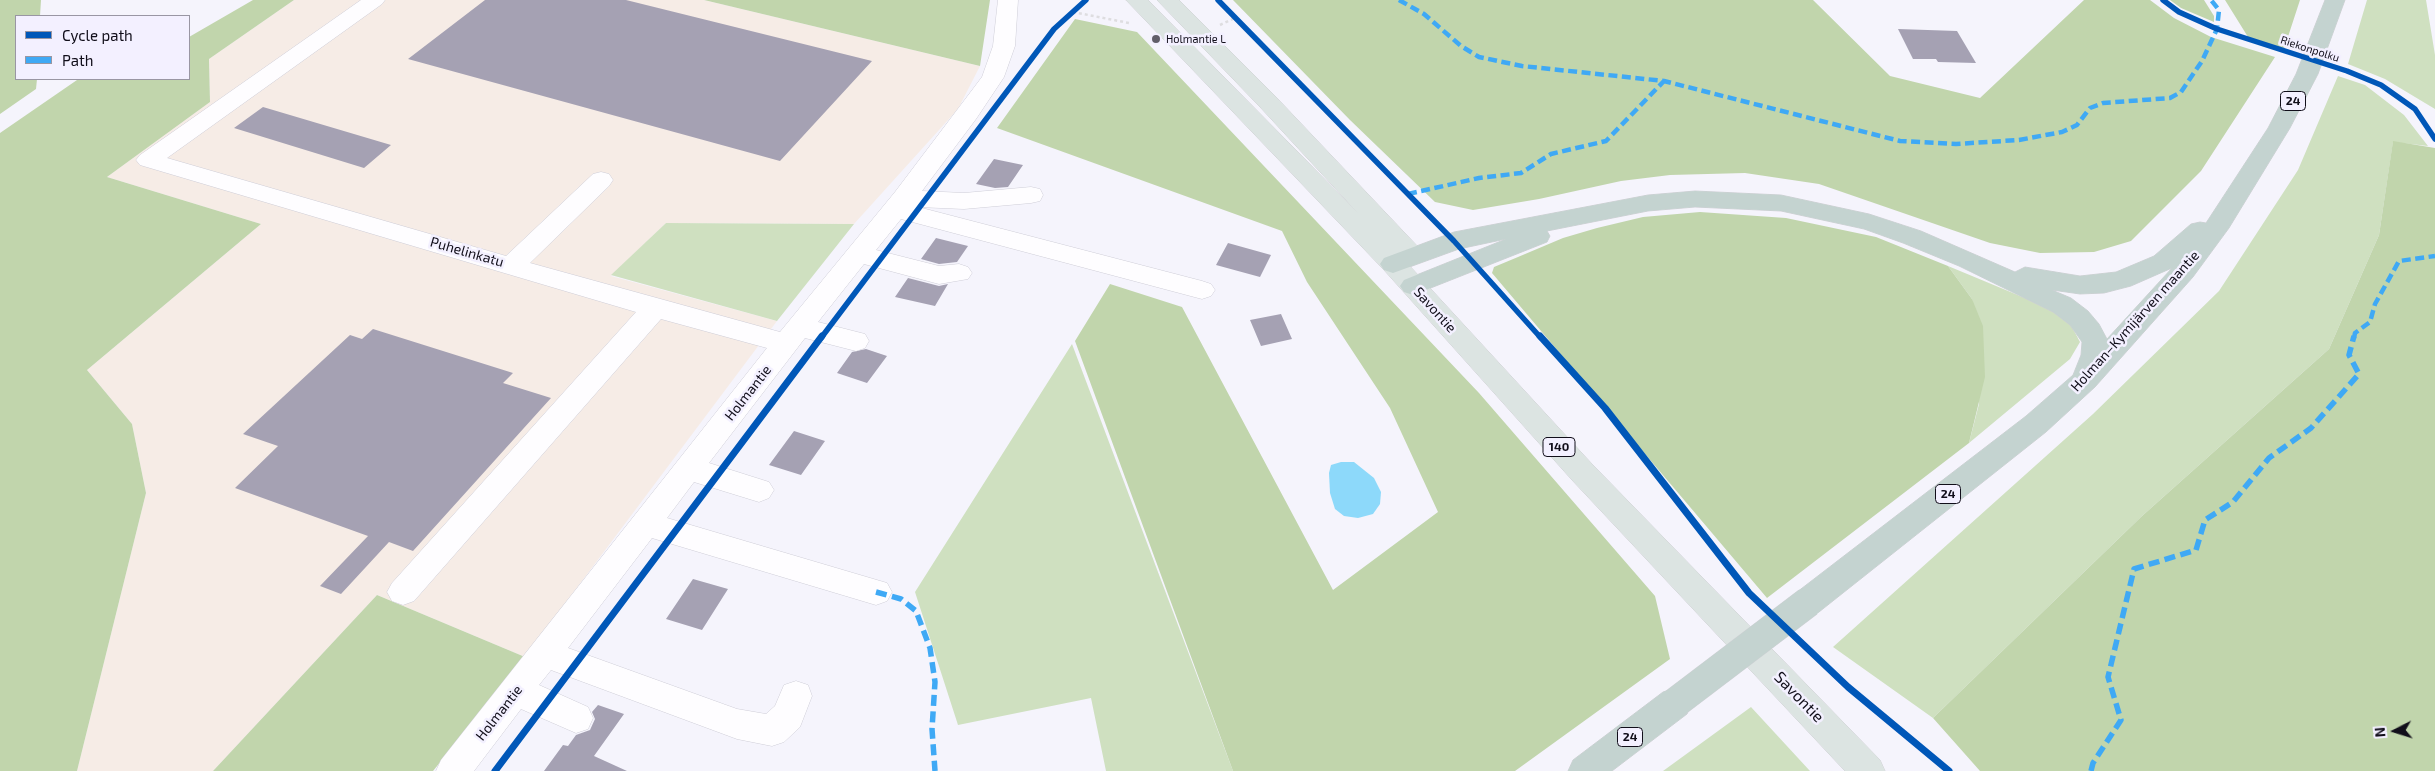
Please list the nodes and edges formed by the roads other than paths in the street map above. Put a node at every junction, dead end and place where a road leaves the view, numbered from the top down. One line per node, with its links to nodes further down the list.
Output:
1 (375, 0): 14 (street, Puhelinkatu)
2 (1008, 0): 9 (street, Holmantie)
3 (1136, 0): 12 (main road, Savontie / 140)
4 (1167, 0): 12 (main road, Savontie / 140)
5 (2335, 0): 8 (highway, Holman–Kymijärven maantie / 24)
6 (601, 180): 14 (street)
7 (1031, 195): 9 (street)
8 (2238, 196): 13 (highway); 21 (highway, Holman–Kymijärven maantie / 24)
9 (900, 204): 11 (street, Holmantie); 17 (street)
10 (1600, 212): 12 (highway); 13 (highway); 16 (highway)
11 (859, 254): 15 (street); 19 (street, Holmantie)
12 (1403, 260): 16 (main road, Savontie / 140)
13 (1968, 260): 21 (highway)
14 (512, 265): 18 (street, Puhelinkatu)
15 (958, 273)
16 (1422, 282): 33 (main road, Savontie / 140)
17 (1202, 290)
18 (655, 308): 19 (street, Puhelinkatu); 25 (street)
19 (792, 335): 20 (street, Puhelinkatu); 22 (street, Holmantie)
20 (856, 341)
21 (2085, 380): 32 (highway, Holman–Kymijärven maantie / 24, bridge)
22 (689, 469): 23 (street); 24 (street, Holmantie)
23 (759, 490)
24 (646, 524): 26 (street); 27 (street, Holmantie)
25 (403, 592)
26 (876, 592)
27 (546, 654): 28 (street, Holmantie); 29 (street)
28 (516, 691): 30 (street); 31 (street, Holmantie)
29 (796, 696)
30 (576, 718)
31 (453, 771)
32 (1586, 771)
33 (1868, 771)

